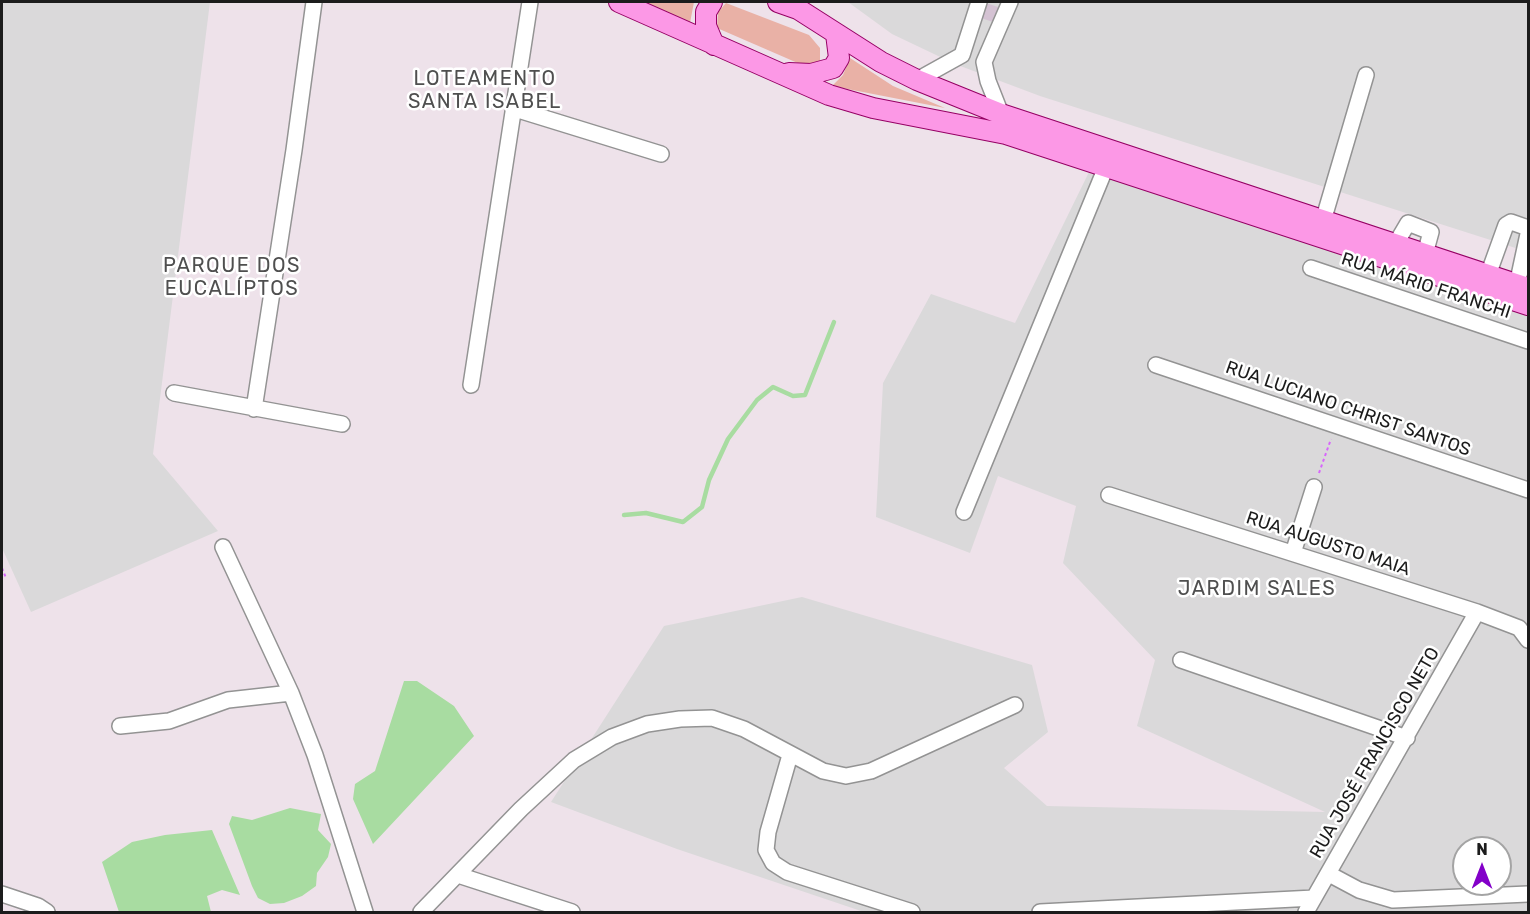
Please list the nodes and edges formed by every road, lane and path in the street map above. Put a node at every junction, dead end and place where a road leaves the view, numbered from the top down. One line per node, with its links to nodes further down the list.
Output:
1 (314, 2): 31 (street)
2 (530, 2): 16 (street)
3 (619, 2): 10 (main road)
4 (712, 2): 10 (main road)
5 (778, 2): 8 (main road)
6 (979, 2): 11 (street)
7 (1011, 2): 12 (street)
8 (794, 5): 9 (main road)
9 (836, 34): 13 (main road); 15 (main road)
10 (714, 45): 13 (main road)
11 (962, 55): 12 (street); 15 (street)
12 (984, 62): 17 (street)
13 (780, 72): 19 (main road)
14 (1366, 75): 20 (street)
15 (917, 80): 17 (main road)
16 (515, 109): 18 (street); 29 (street)
17 (1001, 114): 20 (main road)
18 (661, 154)
19 (1106, 167): 26 (main road); 37 (street)
20 (1323, 221): 24 (main road)
21 (1528, 228): 24 (street)
22 (1528, 234): 25 (street)
23 (1311, 268): 27 (street, RUA MÁRIO FRANCHI)
24 (1488, 275): 25 (main road)
25 (1523, 286)
26 (1528, 305)
27 (1528, 341)
28 (1156, 365): 33 (street, RUA LUCIANO CHRIST SANTOS)
29 (471, 386)
30 (174, 393): 31 (street)
31 (254, 409): 32 (street)
32 (342, 424)
33 (1336, 425): 34 (path); 35 (street, RUA LUCIANO CHRIST SANTOS)
34 (1314, 487): 39 (street)
35 (1528, 489)
36 (1109, 495): 39 (street, RUA AUGUSTO MAIA)
37 (964, 512)
38 (223, 547): 45 (street)
39 (1293, 553): 42 (street, RUA AUGUSTO MAIA)
40 (2, 568): 41 (path)
41 (6, 578)
42 (1477, 612): 43 (street, RUA AUGUSTO MAIA); 48 (street, RUA JOSÉ FRANCISCO NETO)
43 (1528, 640)
44 (1181, 660): 48 (street)
45 (291, 693): 47 (street); 56 (street)
46 (1016, 705): 49 (street)
47 (120, 726)
48 (1407, 738): 50 (street, RUA JOSÉ FRANCISCO NETO)
49 (790, 755): 51 (street); 59 (street)
50 (1329, 874): 53 (street); 54 (street, RUA JOSÉ FRANCISCO NETO)
51 (458, 875): 57 (street); 58 (street)
52 (2, 894): 55 (street)
53 (1528, 894)
54 (1314, 898): 60 (street); 61 (street, RUA JOSÉ FRANCISCO NETO)
55 (46, 912)
56 (365, 912)
57 (421, 912)
58 (572, 912)
59 (912, 912)
60 (1040, 912)
61 (1306, 912)

